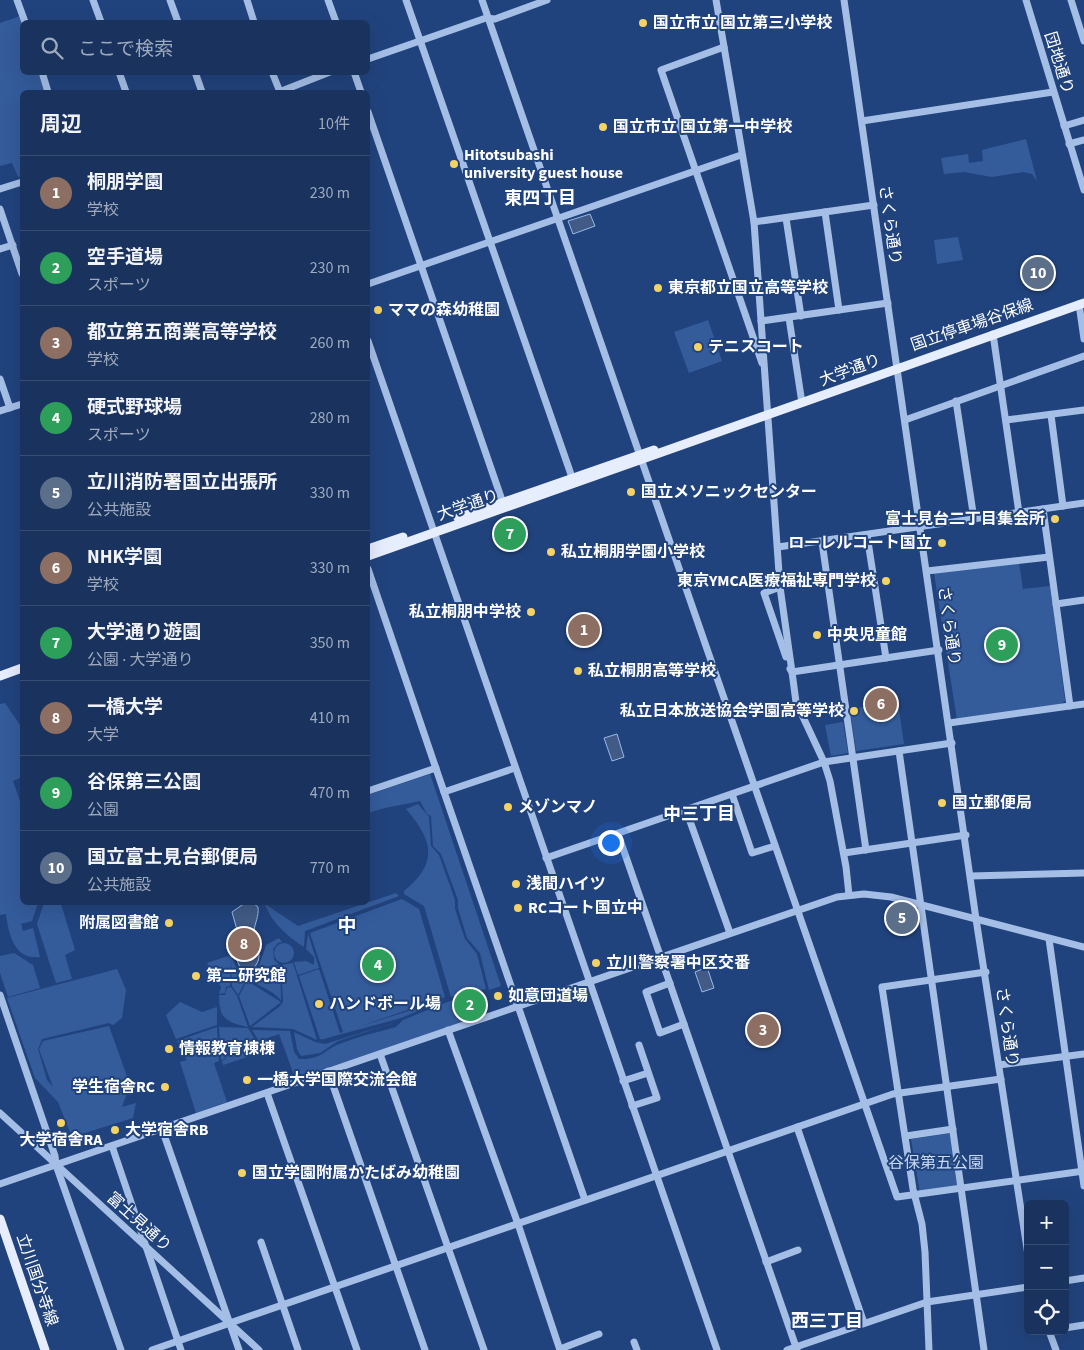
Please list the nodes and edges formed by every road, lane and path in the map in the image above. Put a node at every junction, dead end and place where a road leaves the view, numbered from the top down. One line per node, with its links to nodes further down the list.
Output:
1 (17, 0): 14 (street)
2 (94, 0): 15 (street)
3 (170, 0): 16 (street)
4 (246, 0): 17 (street)
5 (329, 0): 18 (street)
6 (406, 0): 20 (street)
7 (482, 0): 13 (street)
8 (548, 0): 13 (street)
9 (716, 0): 22 (street)
10 (844, 0): 38 (street, さくら通り)
11 (1026, 0): 36 (street, 団地通り)
12 (1071, 0): 19 (street)
13 (490, 19): 20 (street); 51 (street)
14 (24, 20)
15 (100, 20)
16 (177, 20)
17 (253, 20)
18 (335, 20)
19 (1082, 29): 21 (street)
20 (420, 41): 23 (street); 54 (street)
21 (1084, 41)
22 (724, 47): 43 (street); 44 (street)
23 (370, 58)
24 (43, 75): 30 (street)
25 (119, 75): 31 (street)
26 (196, 75): 32 (street)
27 (273, 75): 33 (street)
28 (322, 75): 34 (street)
29 (355, 75): 35 (street)
30 (47, 90)
31 (125, 90)
32 (201, 90)
33 (278, 90)
34 (284, 90)
35 (360, 90)
36 (1053, 92): 38 (street); 40 (street, 団地通り)
37 (370, 118): 57 (street)
38 (862, 120): 48 (street, さくら通り)
39 (1084, 120): 40 (street)
40 (1064, 126): 42 (street, 団地通り)
41 (1084, 140): 42 (street)
42 (1069, 144): 47 (street, 団地通り)
43 (742, 155): 44 (street); 53 (street)
44 (695, 171): 51 (street); 71 (street)
45 (20, 183): 46 (street)
46 (0, 189)
47 (1084, 190)
48 (874, 205): 50 (street); 60 (street, さくら通り)
49 (0, 209): 55 (street)
50 (825, 212): 52 (street); 62 (street)
51 (558, 218): 54 (street); 84 (street)
52 (786, 218): 53 (street); 63 (street)
53 (754, 222): 65 (street)
54 (490, 242): 57 (street); 85 (street)
55 (13, 245): 56 (street); 58 (street)
56 (0, 249)
57 (421, 266): 59 (street); 87 (street)
58 (20, 268)
59 (370, 283)
60 (888, 303): 62 (street); 70 (street, さくら通り)
61 (1082, 303): 66 (main road, 国立停車場谷保線); 67 (street)
62 (839, 310): 63 (street)
63 (801, 316): 64 (street)
64 (789, 318): 65 (street); 75 (street)
65 (761, 321): 71 (street)
66 (992, 334): 70 (main road, 国立停車場谷保線); 73 (street)
67 (1084, 339)
68 (370, 347): 93 (street)
69 (1084, 356): 73 (street)
70 (897, 367): 75 (main road, 大学通り); 82 (street, さくら通り)
71 (765, 373): 80 (street)
72 (0, 379): 77 (street)
73 (1000, 385): 74 (street); 83 (street)
74 (956, 400): 82 (street); 91 (street)
75 (802, 401): 80 (main road, 大学通り)
76 (20, 405): 77 (street)
77 (10, 408): 79 (street)
78 (1084, 410): 81 (street)
79 (0, 411)
80 (768, 412): 84 (main road, 大学通り); 97 (street)
81 (1051, 415): 83 (street); 88 (street)
82 (905, 420): 92 (street, さくら通り)
83 (1006, 420): 90 (street)
84 (641, 458): 85 (main road, 大学通り); 122 (street)
85 (573, 480): 87 (main road, 大学通り)
86 (1084, 503): 88 (street)
87 (504, 505): 93 (main road, 大学通り)
88 (1064, 506): 89 (street)
89 (1043, 509): 90 (street); 99 (street)
90 (1019, 513): 91 (street)
91 (974, 519): 92 (street)
92 (920, 527): 94 (street); 100 (street, さくら通り)
93 (433, 529): 96 (main road, 大学通り); 98 (main road, 大学通り); 121 (street)
94 (867, 535): 95 (street); 106 (street)
95 (822, 542): 97 (street); 107 (street)
96 (370, 548)
97 (778, 548): 102 (street)
98 (370, 555)
99 (1049, 557): 100 (street); 104 (street)
100 (927, 571): 105 (street, さくら通り)
101 (370, 575): 120 (street)
102 (780, 587): 109 (street); 109 (street)
103 (1084, 600): 104 (street)
104 (1056, 604): 114 (street)
105 (939, 650): 106 (street); 115 (street, さくら通り)
106 (886, 658): 107 (street)
107 (840, 665): 109 (street); 118 (street)
108 (20, 669): 111 (main road)
109 (792, 672): 119 (street)
110 (20, 675): 112 (main road)
111 (0, 676)
112 (0, 682)
113 (1084, 704): 114 (street)
114 (1070, 706): 115 (street)
115 (949, 723): 116 (street, さくら通り)
116 (952, 743): 117 (street); 128 (street, さくら通り)
117 (899, 751): 118 (street); 129 (street)
118 (853, 758): 119 (street); 131 (street)
119 (824, 762): 122 (street); 132 (street)
120 (436, 768): 123 (street); 124 (street)
121 (515, 768): 124 (street); 133 (street)
122 (755, 786): 125 (street); 130 (street)
123 (370, 790)
124 (444, 792): 149 (street)
125 (732, 794): 126 (street); 130 (street)
126 (686, 810): 127 (street); 140 (street)
127 (618, 834): 133 (street); 143 (street)
128 (966, 835): 129 (street); 135 (street, さくら通り)
129 (912, 843): 131 (street); 137 (street)
130 (776, 846): 138 (street)
131 (866, 850): 132 (street)
132 (844, 853): 136 (street)
133 (546, 858): 145 (street)
134 (1084, 873): 135 (street)
135 (971, 876): 139 (street, さくら通り)
136 (849, 895): 137 (street); 138 (street)
137 (921, 905): 139 (street); 146 (street)
138 (797, 909): 140 (street); 164 (street)
139 (976, 919): 141 (street); 144 (street, さくら通り)
140 (730, 933): 143 (street)
141 (1049, 939): 142 (street); 155 (street)
142 (1084, 947)
143 (661, 956): 145 (street); 147 (street)
144 (986, 972): 146 (street); 156 (street, さくら通り)
145 (589, 980): 149 (street); 160 (street)
146 (932, 980): 161 (street); 163 (street)
147 (670, 983): 150 (street); 150 (street)
148 (0, 995): 173 (street)
149 (518, 1004): 151 (street); 181 (street)
150 (684, 1024): 172 (street)
151 (448, 1030): 153 (street); 183 (street)
152 (639, 1045): 158 (street)
153 (380, 1054): 157 (street); 187 (street)
154 (1084, 1054): 155 (street)
155 (1066, 1056): 156 (street); 174 (street)
156 (999, 1065): 159 (street, さくら通り)
157 (328, 1071): 162 (street); 190 (street)
158 (648, 1073): 160 (street); 165 (street)
159 (1001, 1079): 161 (street); 176 (street, さくら通り)
160 (623, 1081): 165 (street)
161 (947, 1087): 163 (street); 169 (street)
162 (267, 1093): 168 (street); 193 (street)
163 (900, 1093): 164 (street); 170 (street)
164 (865, 1103): 167 (street); 180 (street)
165 (632, 1106): 175 (street)
166 (0, 1113): 173 (street, 富士見通り)
167 (797, 1127): 172 (street); 198 (street)
168 (162, 1128): 171 (street); 199 (street)
169 (953, 1129): 170 (street); 179 (street)
170 (906, 1136): 180 (street)
171 (112, 1146): 173 (street); 186 (street)
172 (727, 1151): 175 (street); 189 (street)
173 (56, 1165): 177 (street); 186 (street, 富士見通り); 209 (street)
174 (1083, 1172): 176 (street); 178 (street)
175 (657, 1176): 181 (street); 219 (street)
176 (1016, 1182): 179 (street); 185 (street, さくら通り)
177 (0, 1184)
178 (1084, 1186)
179 (961, 1189): 180 (street); 195 (street)
180 (916, 1194): 196 (street)
181 (585, 1200): 183 (street)
182 (0, 1219): 208 (main road, 立川国分寺線)
183 (518, 1224): 187 (street); 207 (street)
184 (261, 1242): 197 (street)
185 (1026, 1245)
186 (147, 1247): 199 (street, 富士見通り); 204 (street)
187 (448, 1248): 190 (street); 217 (street)
188 (798, 1250): 189 (street)
189 (766, 1262): 206 (street)
190 (396, 1266): 193 (street); 216 (street)
191 (1084, 1278): 192 (street)
192 (1069, 1280)
193 (335, 1287): 197 (street); 215 (street)
194 (1024, 1288): 195 (street)
195 (976, 1294): 196 (street); 222 (street)
196 (927, 1302): 198 (street); 221 (street)
197 (282, 1305): 199 (street); 214 (street)
198 (864, 1323): 206 (street)
199 (230, 1324): 204 (street); 212 (street); 213 (street, 富士見通り)
200 (1084, 1325): 201 (street)
201 (1069, 1327)
202 (599, 1334): 207 (street)
203 (1050, 1335): 223 (street)
204 (178, 1341): 210 (street); 211 (street)
205 (634, 1342): 218 (street)
206 (796, 1348): 220 (street)
207 (560, 1349)
208 (45, 1350)
209 (122, 1350)
210 (152, 1350)
211 (181, 1350)
212 (239, 1350)
213 (259, 1350)
214 (298, 1350)
215 (358, 1350)
216 (425, 1350)
217 (484, 1350)
218 (637, 1350)
219 (717, 1350)
220 (787, 1350)
221 (929, 1350)
222 (984, 1350)
223 (1056, 1350)

